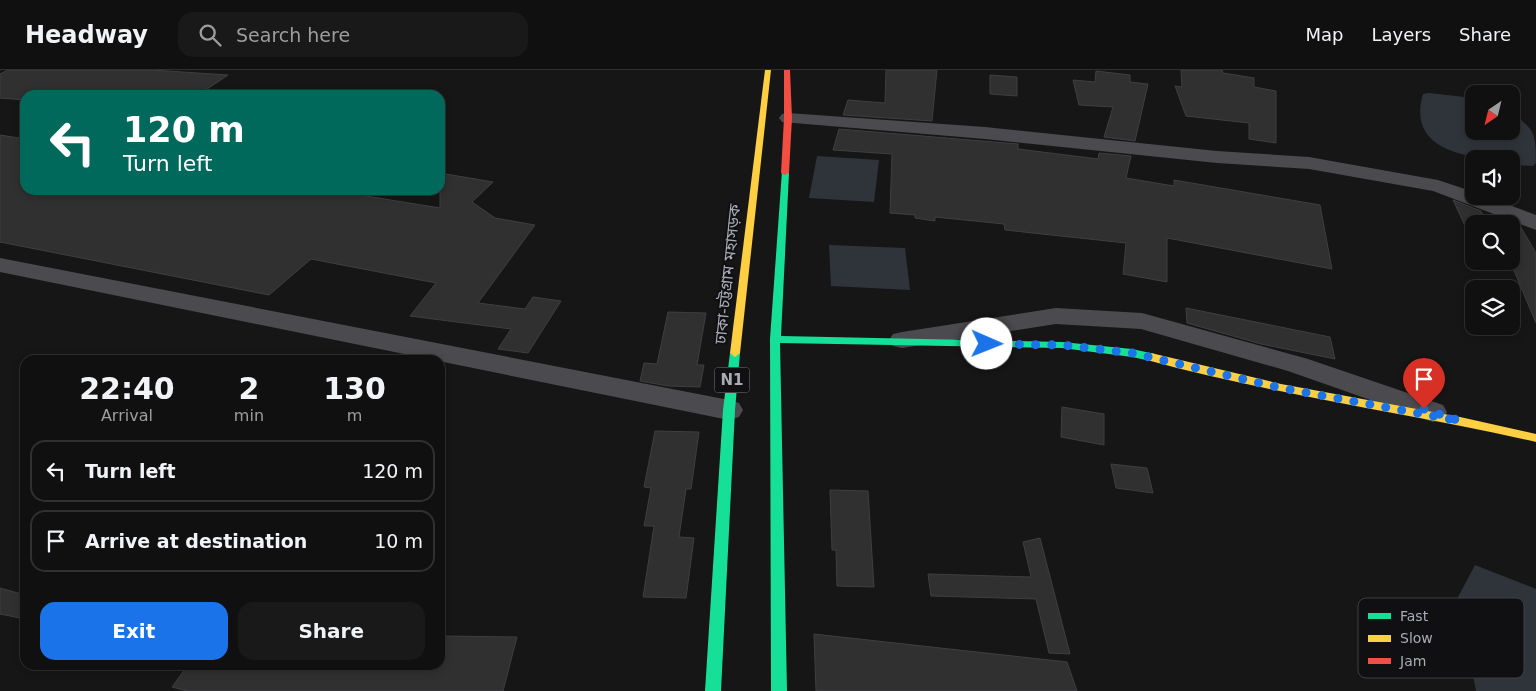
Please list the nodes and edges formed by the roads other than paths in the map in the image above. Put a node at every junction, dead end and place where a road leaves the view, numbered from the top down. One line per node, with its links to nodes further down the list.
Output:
1 (768, 70): 8 (main road, ঢাকা-চট্টগ্রাম মহাসড়ক / N1)
2 (787, 70): 3 (main road)
3 (788, 118): 4 (street); 6 (main road)
4 (1536, 224)
5 (0, 265): 8 (street)
6 (775, 339): 7 (main road); 12 (main road)
7 (894, 342): 9 (street)
8 (729, 410): 11 (main road, ঢাকা-চট্টগ্রাম মহাসড়ক / N1)
9 (1460, 421): 10 (main road)
10 (1536, 438)
11 (713, 691)
12 (779, 691)

